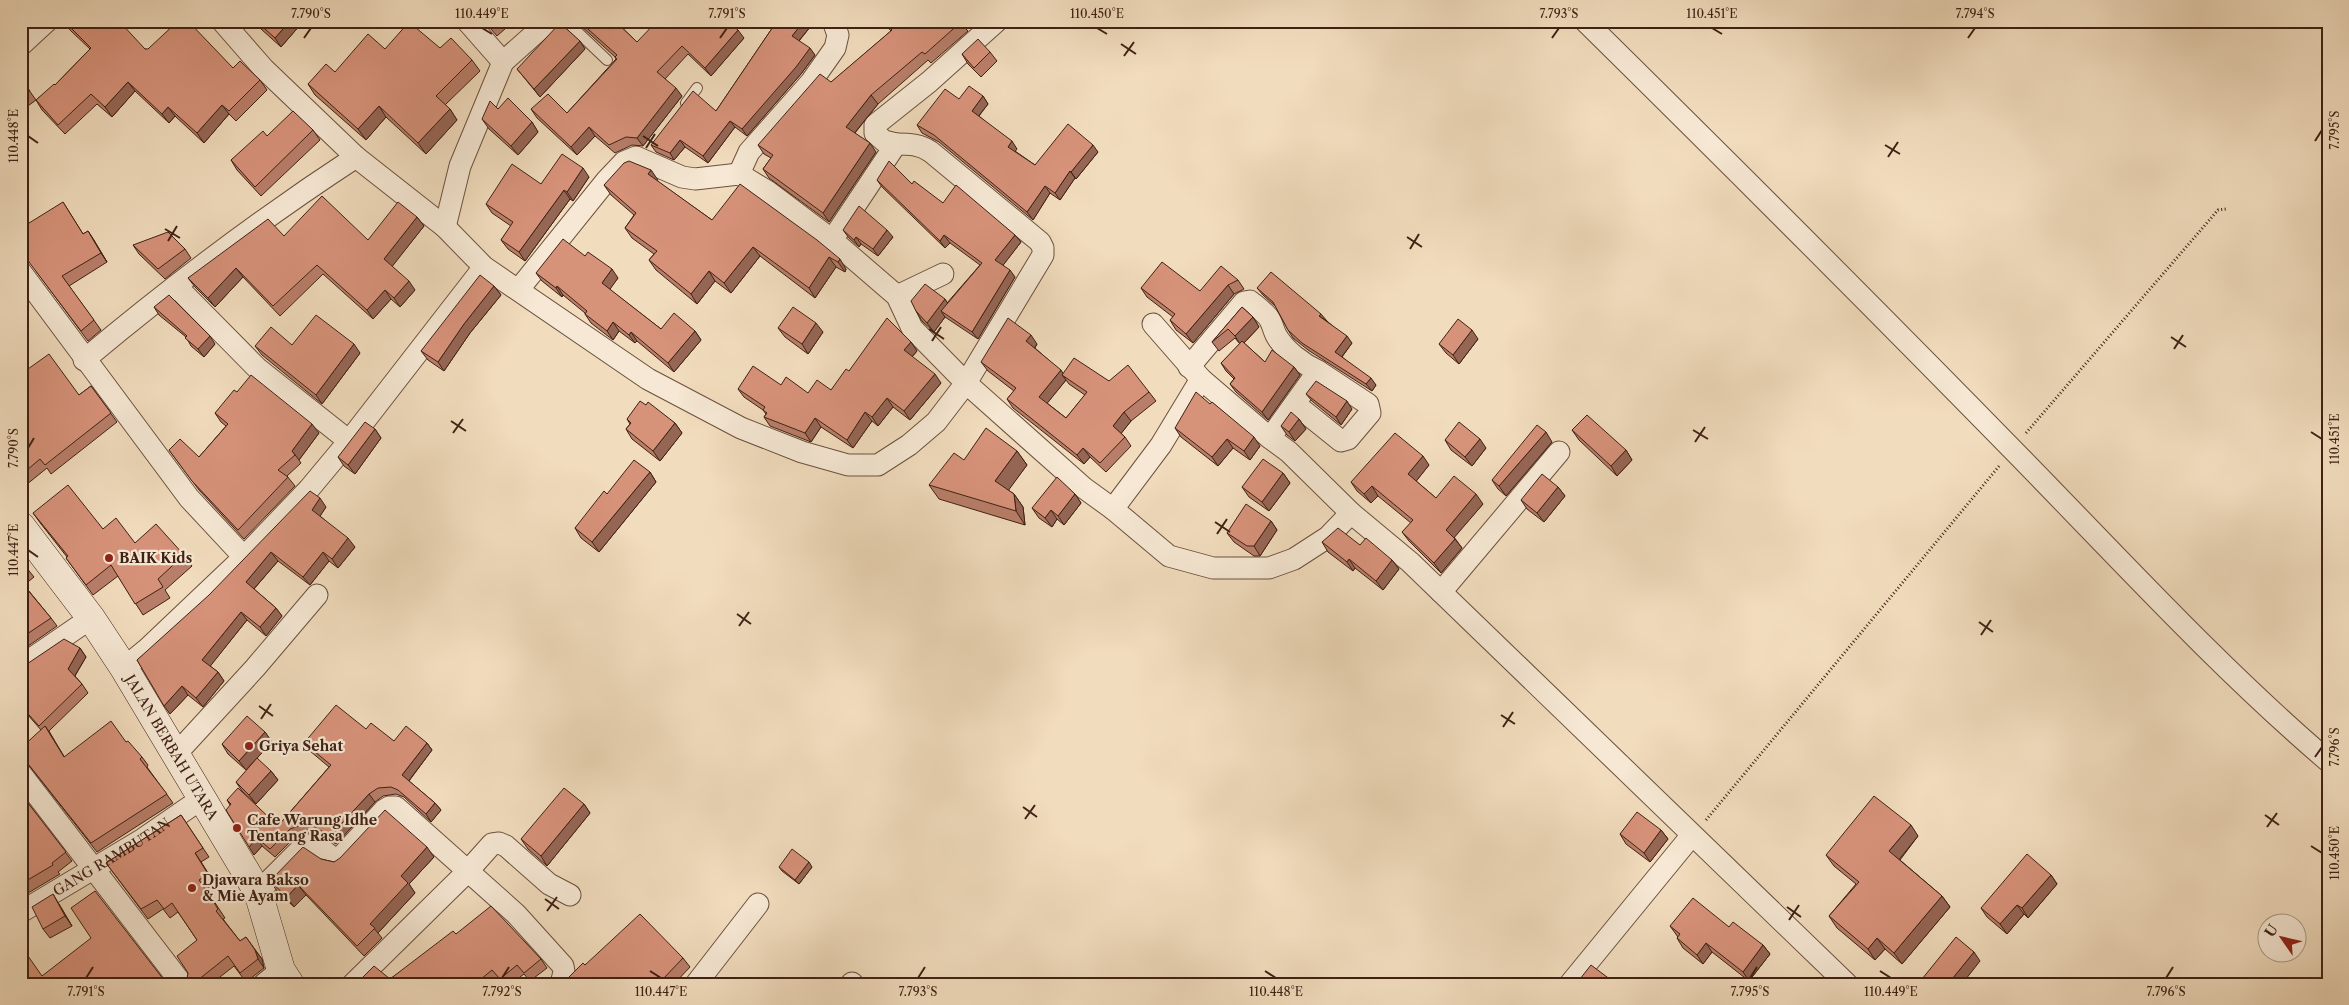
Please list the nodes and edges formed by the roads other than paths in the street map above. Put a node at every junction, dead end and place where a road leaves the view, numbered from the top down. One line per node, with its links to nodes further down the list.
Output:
1 (47, 21): 9 (street)
2 (222, 21): 15 (street)
3 (467, 21): 11 (street)
4 (549, 21): 11 (street)
5 (566, 21): 10 (lane)
6 (832, 21): 16 (street)
7 (996, 21): 14 (street)
8 (1585, 21): 44 (street)
9 (21, 45)
10 (607, 60)
11 (503, 62): 17 (street)
12 (697, 88): 13 (lane)
13 (679, 112)
14 (896, 144): 18 (street); 29 (street)
15 (356, 157): 17 (street); 22 (street)
16 (739, 174): 18 (street); 23 (street)
17 (445, 228): 19 (street)
18 (832, 240): 24 (street)
19 (484, 268): 23 (street); 32 (street)
20 (21, 272): 26 (street)
21 (944, 274): 24 (street)
22 (176, 286): 26 (street); 32 (street)
23 (519, 289): 29 (street)
24 (897, 296): 29 (street)
25 (1154, 324): 28 (street)
26 (84, 360): 37 (street)
27 (1318, 371): 28 (street); 30 (street); 30 (street)
28 (1195, 373): 31 (street); 34 (street)
29 (966, 383): 34 (street)
30 (1295, 404): 31 (street)
31 (1270, 438): 35 (street)
32 (349, 441): 37 (street)
33 (1559, 452): 38 (street)
34 (1113, 509): 35 (street)
35 (1351, 513): 38 (street)
36 (21, 526): 40 (main road, JALAN BERBAH UTARA)
37 (244, 557): 42 (street)
38 (1441, 592): 47 (street)
39 (317, 595): 43 (street)
40 (90, 618): 41 (street); 42 (main road, JALAN BERBAH UTARA)
41 (21, 666)
42 (124, 668): 43 (main road, JALAN BERBAH UTARA)
43 (176, 754): 46 (main road, JALAN BERBAH UTARA)
44 (2328, 761)
45 (23, 781): 48 (street)
46 (201, 799): 48 (street, GANG RAMBUTAN); 50 (main road, JALAN BERBAH UTARA)
47 (1692, 835): 59 (street); 60 (street)
48 (93, 869): 53 (street, GANG RAMBUTAN); 55 (street)
49 (467, 872): 50 (street); 51 (street); 56 (street); 57 (street)
50 (258, 892): 54 (main road, JALAN BERBAH UTARA)
51 (570, 895)
52 (758, 904): 58 (street)
53 (21, 912)
54 (278, 979)
55 (182, 984)
56 (353, 984)
57 (561, 984)
58 (696, 984)
59 (1570, 984)
60 (1847, 984)

